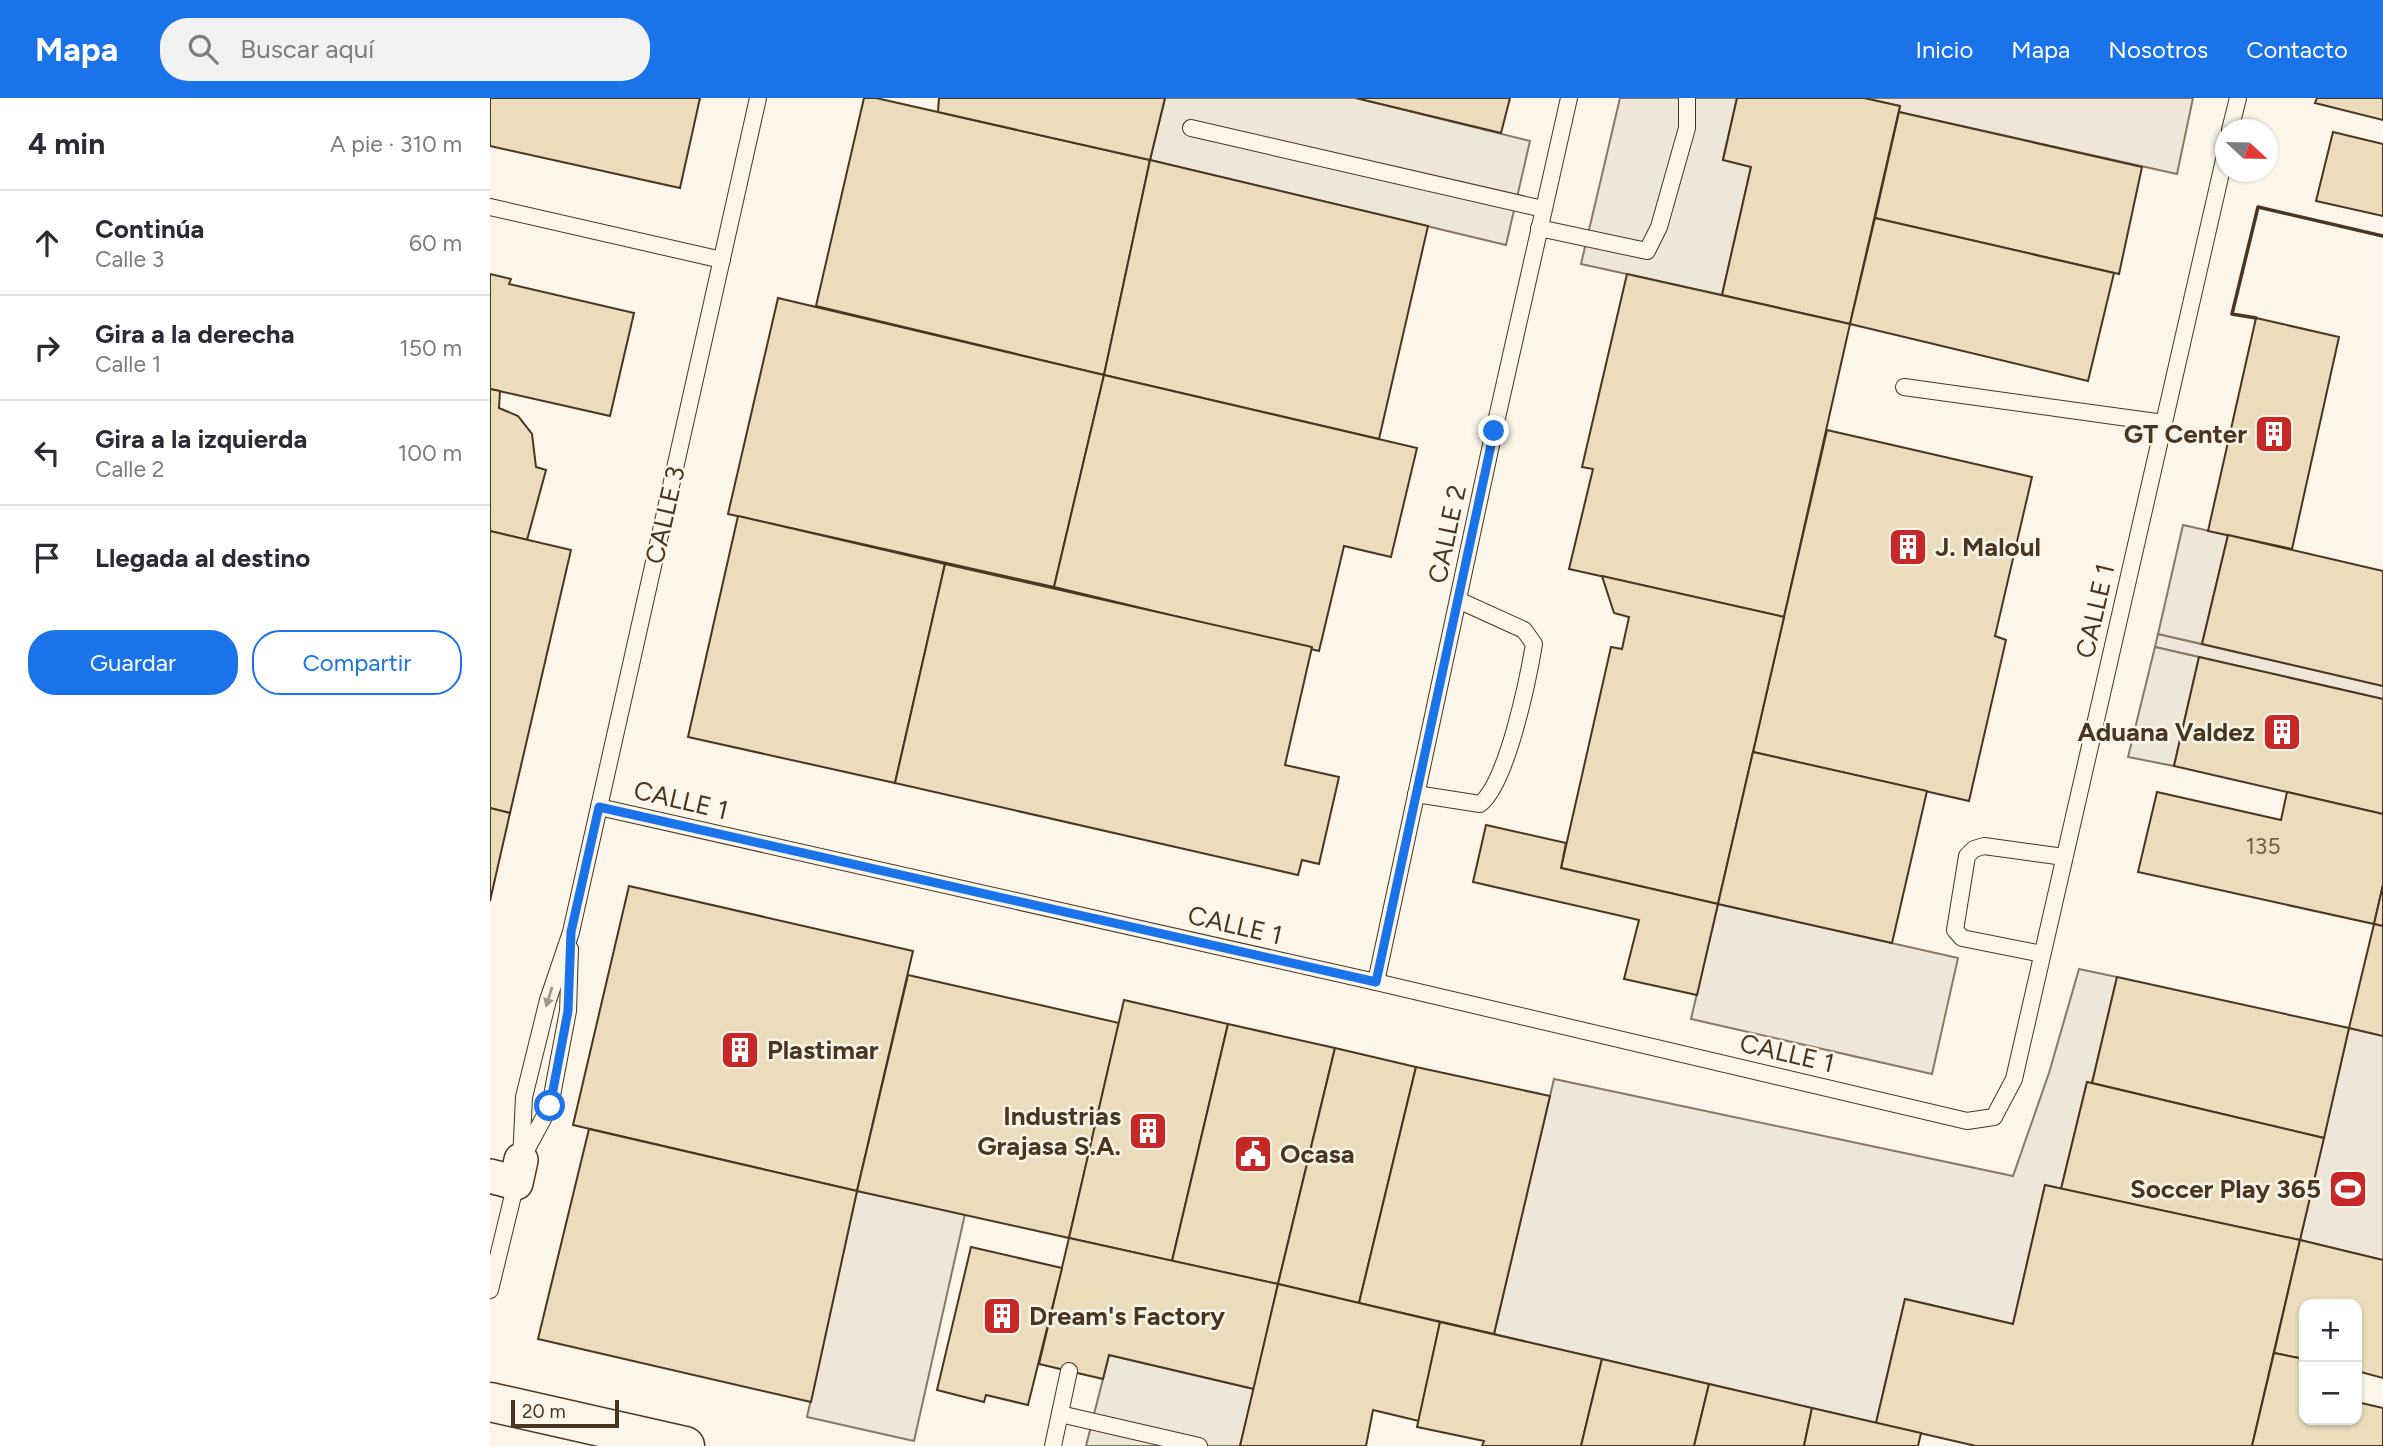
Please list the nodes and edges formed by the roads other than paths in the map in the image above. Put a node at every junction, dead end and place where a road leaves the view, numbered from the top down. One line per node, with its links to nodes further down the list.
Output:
1 (758, 98): 11 (lane, CALLE 3)
2 (1569, 98): 9 (lane, CALLE 2)
3 (1687, 98): 10 (lane)
4 (2238, 98): 5 (lane)
5 (2233, 119)
6 (1191, 128): 9 (lane)
7 (2218, 182): 13 (lane, CALLE 1)
8 (490, 207): 11 (lane)
9 (1543, 209): 10 (lane, CALLE 2)
10 (1539, 228): 14 (lane, CALLE 2)
11 (722, 260): 16 (lane, CALLE 3)
12 (1903, 387): 13 (lane)
13 (2164, 422): 17 (lane, CALLE 1)
14 (1458, 600): 15 (lane, CALLE 2); 15 (lane)
15 (1416, 794): 20 (lane, CALLE 2)
16 (599, 807): 18 (lane, CALLE 3); 20 (lane, CALLE 1)
17 (2064, 858): 19 (lane, CALLE 1); 19 (lane)
18 (571, 932): 21 (lane, CALLE 3, one-way to 21); 21 (lane, CALLE 3)
19 (2042, 954): 20 (lane, CALLE 1)
20 (1376, 982)
21 (509, 1173): 22 (lane, CALLE 3)
22 (490, 1290)
23 (1069, 1371): 25 (lane)
24 (490, 1402): 26 (street)
25 (1060, 1414): 27 (lane); 28 (lane)
26 (685, 1446)
27 (1053, 1446)
28 (1199, 1446)

